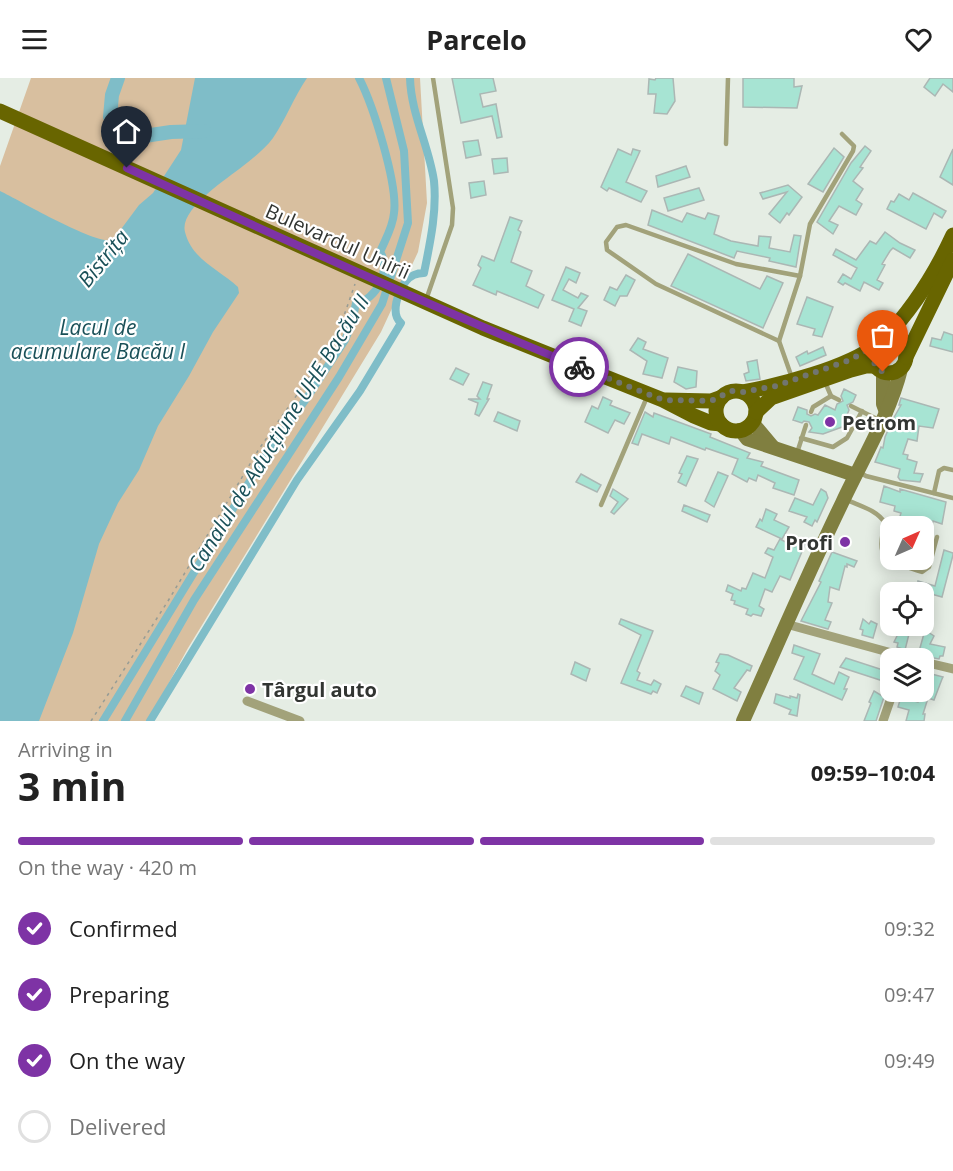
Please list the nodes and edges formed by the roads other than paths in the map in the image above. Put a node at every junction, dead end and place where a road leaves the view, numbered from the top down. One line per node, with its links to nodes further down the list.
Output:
1 (434, 78): 10 (lane)
2 (728, 78): 5 (lane)
3 (0, 111): 10 (main road, Bulevardul Unirii)
4 (842, 134): 8 (lane)
5 (726, 144)
6 (953, 235): 9 (main road)
7 (953, 260): 9 (main road)
8 (800, 276): 11 (lane); 11 (lane)
9 (942, 283): 12 (main road); 13 (main road)
10 (425, 302): 19 (main road, Bulevardul Unirii)
11 (779, 341): 15 (lane)
12 (879, 343): 13 (main road); 14 (main road); 15 (main road)
13 (904, 363): 14 (main road); 25 (main road)
14 (879, 369): 16 (main road); 25 (main road)
15 (793, 380): 17 (main road)
16 (825, 380): 18 (lane); 26 (main road)
17 (743, 392): 20 (main road); 26 (main road)
18 (831, 396): 21 (lane); 24 (lane)
19 (656, 397): 20 (main road, Bulevardul Unirii); 27 (main road, Bulevardul Unirii); 36 (lane)
20 (722, 397): 27 (main road)
21 (839, 400)
22 (851, 406): 23 (lane)
23 (862, 411): 25 (lane); 29 (lane)
24 (811, 412)
25 (883, 416): 32 (main road)
26 (749, 421): 27 (main road); 30 (main road)
27 (721, 424)
28 (806, 425): 29 (lane)
29 (801, 438): 30 (lane)
30 (797, 455): 32 (main road)
31 (953, 470): 33 (lane)
32 (856, 473): 33 (lane); 35 (main road)
33 (934, 493): 34 (lane)
34 (953, 498)
35 (844, 499): 37 (lane); 38 (main road)
36 (601, 505)
37 (937, 537)
38 (786, 624): 39 (street); 45 (main road)
39 (880, 650)
40 (934, 664): 41 (street)
41 (953, 669)
42 (247, 701): 44 (street)
43 (890, 702): 46 (street)
44 (300, 721)
45 (743, 721)
46 (883, 721)

